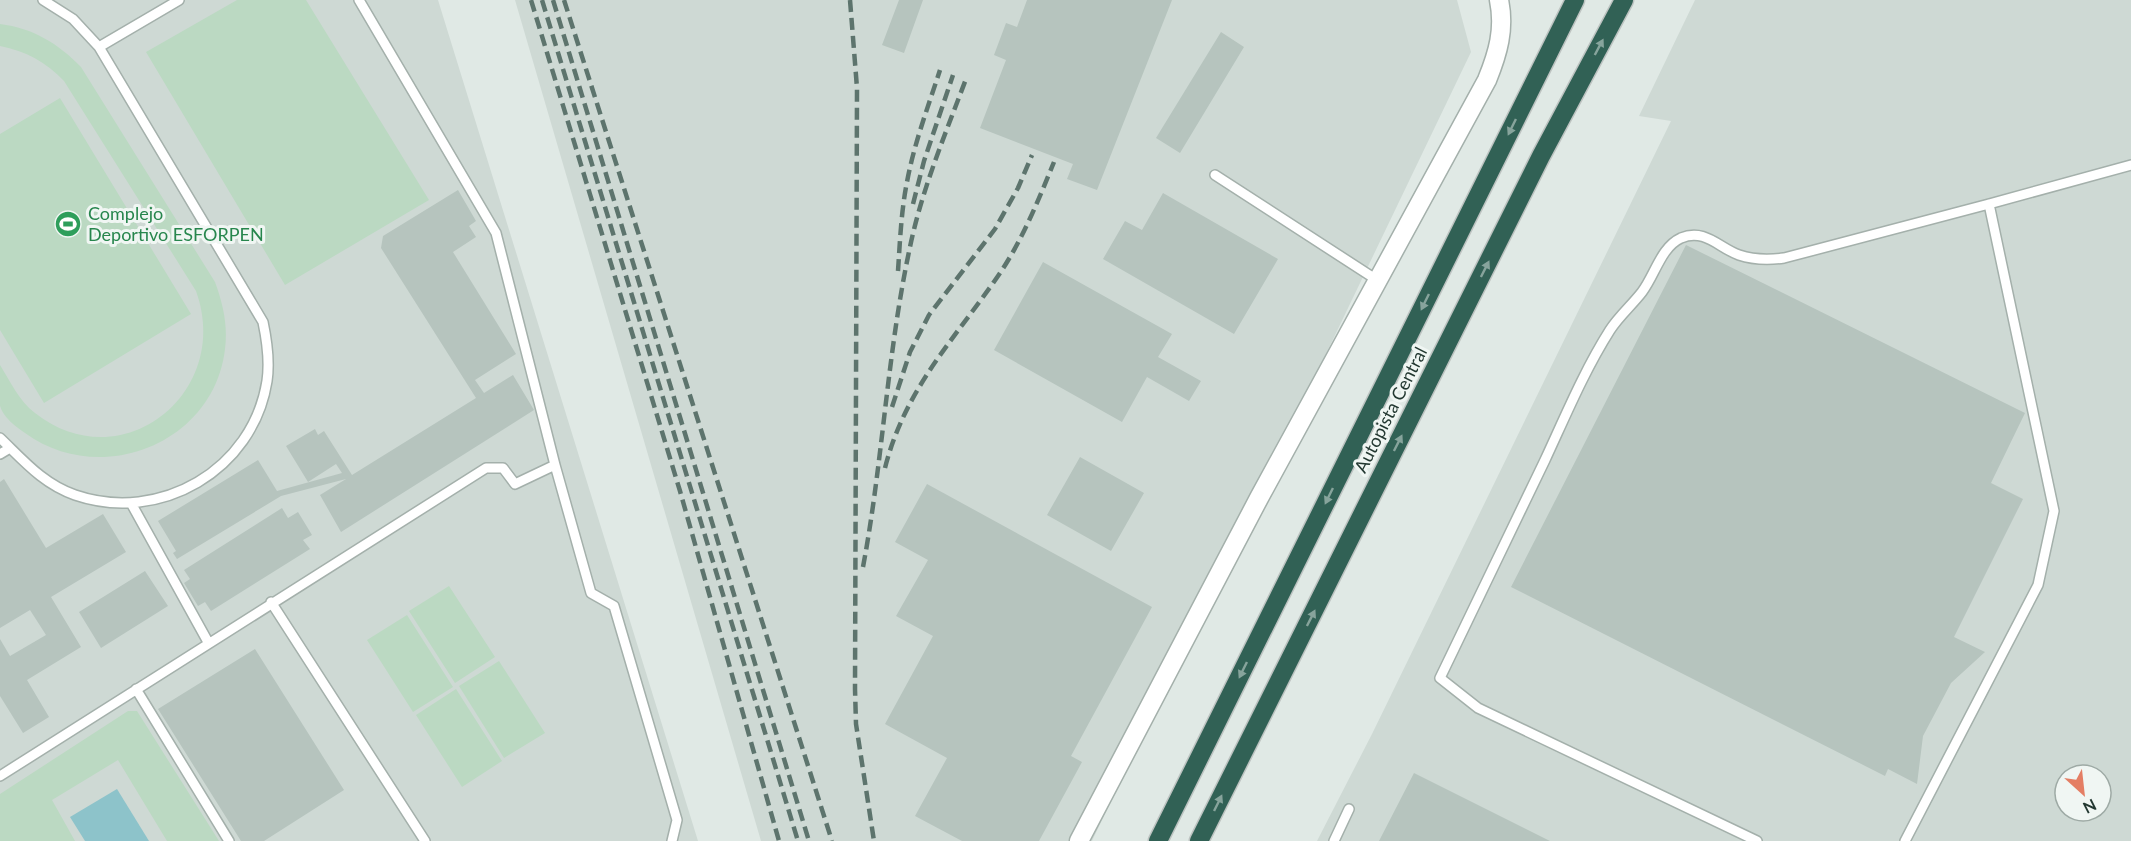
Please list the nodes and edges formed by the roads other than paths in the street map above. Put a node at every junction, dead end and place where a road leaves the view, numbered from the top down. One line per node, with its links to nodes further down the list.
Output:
1 (43, 0): 7 (lane)
2 (179, 0): 7 (lane)
3 (359, 0): 15 (lane)
4 (1499, 0): 11 (street)
5 (1575, 0): 26 (highway, Autopista Central, one-way to 26)
6 (1624, 0): 27 (highway, Autopista Central, one-way to 6)
7 (99, 47): 16 (lane)
8 (2131, 165): 10 (lane)
9 (1215, 175): 11 (lane)
10 (1989, 204): 29 (lane); 30 (lane)
11 (1377, 280): 25 (street)
12 (0, 438): 13 (lane)
13 (10, 448): 14 (lane); 16 (lane)
14 (0, 454)
15 (555, 465): 17 (lane); 24 (lane)
16 (131, 503): 18 (lane)
17 (271, 602): 18 (lane); 23 (lane)
18 (208, 642): 19 (lane)
19 (136, 689): 20 (lane); 22 (lane)
20 (0, 776)
21 (1349, 809): 28 (lane)
22 (229, 841)
23 (425, 841)
24 (672, 841)
25 (1079, 841)
26 (1158, 841)
27 (1199, 841)
28 (1334, 841)
29 (1757, 841)
30 (1905, 841)

